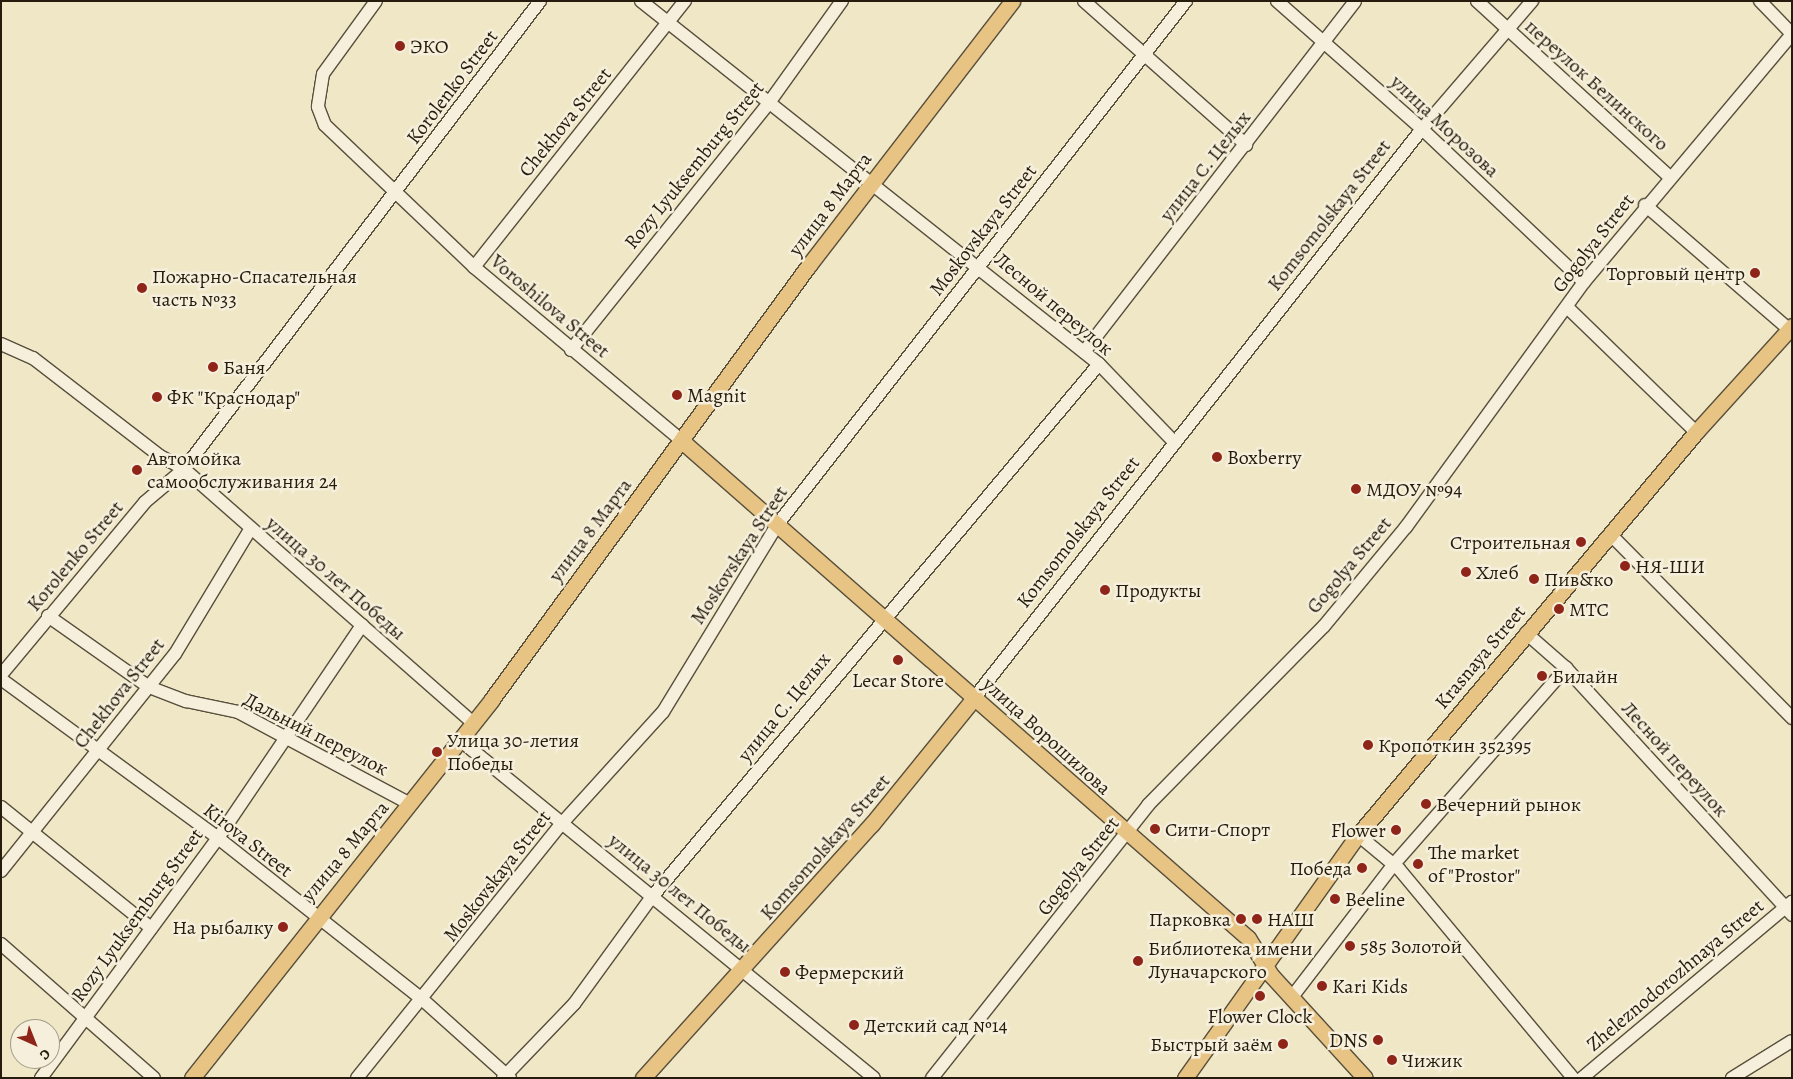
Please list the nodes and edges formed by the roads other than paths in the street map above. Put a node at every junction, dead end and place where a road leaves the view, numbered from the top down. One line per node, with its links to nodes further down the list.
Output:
1 (376, 1): 24 (street, Voroshilova Street)
2 (540, 1): 24 (street, Korolenko Street)
3 (641, 1): 14 (street, Лесной переулок)
4 (685, 1): 14 (street, Chekhova Street)
5 (842, 1): 19 (street, Rozy Lyuksemburg Street)
6 (1012, 1): 23 (main road, улица 8 Марта)
7 (1084, 1): 18 (street)
8 (1186, 1): 18 (street, Moskovskaya Street)
9 (1277, 1): 17 (street, улица Морозова)
10 (1355, 1): 17 (street, улица С. Целых)
11 (1477, 1): 15 (street, переулок Белинского)
12 (1532, 1): 15 (street, Komsomolskaya Street)
13 (1760, 1): 16 (street)
14 (670, 21): 19 (street, Лесной переулок); 27 (street, Chekhova Street)
15 (1508, 29): 20 (street, Komsomolskaya Street); 22 (street, переулок Белинского)
16 (1792, 34): 22 (street, Gogolya Street)
17 (1323, 41): 20 (street, улица Морозова); 21 (street, улица С. Целых)
18 (1145, 53): 21 (street); 26 (street, Moskovskaya Street)
19 (771, 100): 23 (street, Лесной переулок); 32 (street, Rozy Lyuksemburg Street)
20 (1422, 129): 28 (street, улица Морозова); 37 (street, Komsomolskaya Street)
21 (1246, 145): 33 (street, улица С. Целых)
22 (1670, 177): 25 (street, Gogolya Street)
23 (869, 186): 26 (street, Лесной переулок); 36 (main road, улица 8 Марта)
24 (395, 196): 27 (street, Voroshilova Street); 38 (street, Korolenko Street)
25 (1645, 206): 28 (street, Gogolya Street); 30 (street)
26 (979, 266): 33 (street, Лесной переулок); 39 (street, Moskovskaya Street)
27 (474, 267): 32 (street, Voroshilova Street)
28 (1584, 282): 29 (street, Gogolya Street)
29 (1567, 307): 35 (street); 59 (street, Gogolya Street)
30 (1791, 329): 35 (main road, Krasnaya Street)
31 (1, 344): 38 (street, улица 30 лет Победы)
32 (571, 350): 36 (street, Voroshilova Street)
33 (1084, 352): 34 (street, Лесной переулок)
34 (1099, 364): 37 (street, Лесной переулок); 43 (street, улица С. Целых)
35 (1696, 432): 41 (main road, Krasnaya Street)
36 (683, 442): 39 (main road, улица Ворошилова); 51 (main road, улица 8 Марта)
37 (1174, 442): 49 (street, Komsomolskaya Street)
38 (184, 469): 40 (street, улица 30 лет Победы); 42 (street, Korolenko Street)
39 (777, 525): 43 (main road, улица Ворошилова); 57 (street, Moskovskaya Street)
40 (251, 528): 44 (street, улица 30 лет Победы); 48 (street, Chekhova Street)
41 (1610, 534): 45 (main road, Krasnaya Street); 50 (street)
42 (48, 616): 47 (street, Korolenko Street); 48 (street, Дальний переулок)
43 (882, 617): 49 (main road, улица Ворошилова); 64 (street, улица С. Целых)
44 (362, 625): 51 (street, улица 30 лет Победы); 52 (street, Rozy Lyuksemburg Street)
45 (1526, 633): 46 (street, Лесной переулок); 60 (main road, Krasnaya Street)
46 (1566, 668): 62 (street); 65 (street, Лесной переулок)
47 (1, 677): 54 (street, Kirova Street)
48 (149, 687): 52 (street, Дальний переулок); 54 (street, Chekhova Street)
49 (975, 697): 59 (main road, улица Ворошилова); 70 (main road, Komsomolskaya Street)
50 (1792, 718)
51 (474, 723): 53 (main road, улица 8 Марта)
52 (288, 736): 55 (street, Дальний переулок); 61 (street, Rozy Lyuksemburg Street)
53 (460, 740): 55 (main road, улица 8 Марта); 57 (street, улица 30 лет Победы)
54 (98, 750): 58 (street, Chekhova Street); 61 (street, Kirova Street)
55 (410, 804): 66 (main road, улица 8 Марта)
56 (1, 807): 58 (street)
57 (564, 821): 64 (street, улица 30 лет Победы); 72 (street, Moskovskaya Street)
58 (32, 832): 63 (street, Chekhova Street); 67 (street)
59 (1127, 835): 69 (main road, улица Ворошилова); 82 (street, Gogolya Street)
60 (1358, 835): 62 (street); 69 (main road, Krasnaya Street)
61 (218, 838): 66 (street, Kirova Street); 67 (street, Rozy Lyuksemburg Street)
62 (1394, 864): 71 (street); 85 (street)
63 (1, 872)
64 (651, 898): 70 (street, улица 30 лет Победы); 75 (street, улица С. Целых)
65 (1789, 908): 86 (street, Zheleznodorozhnaya Street)
66 (316, 918): 72 (street, Kirova Street); 78 (main road, улица 8 Марта)
67 (151, 928): 73 (street, Rozy Lyuksemburg Street)
68 (1, 944): 73 (street)
69 (1263, 963): 71 (main road, улица Ворошилова); 83 (main road, Krasnaya Street)
70 (744, 969): 80 (main road, Komsomolskaya Street); 81 (street, улица 30 лет Победы)
71 (1292, 997): 84 (main road, улица Ворошилова)
72 (423, 1000): 75 (street, Kirova Street); 79 (street, Moskovskaya Street)
73 (84, 1019): 76 (street, Rozy Lyuksemburg Street); 77 (street)
74 (1792, 1042): 87 (street)
75 (506, 1077)
76 (40, 1078)
77 (154, 1078)
78 (192, 1078)
79 (357, 1078)
80 (643, 1078)
81 (874, 1078)
82 (932, 1078)
83 (1185, 1078)
84 (1365, 1078)
85 (1573, 1078)
86 (1582, 1078)
87 (1732, 1078)

